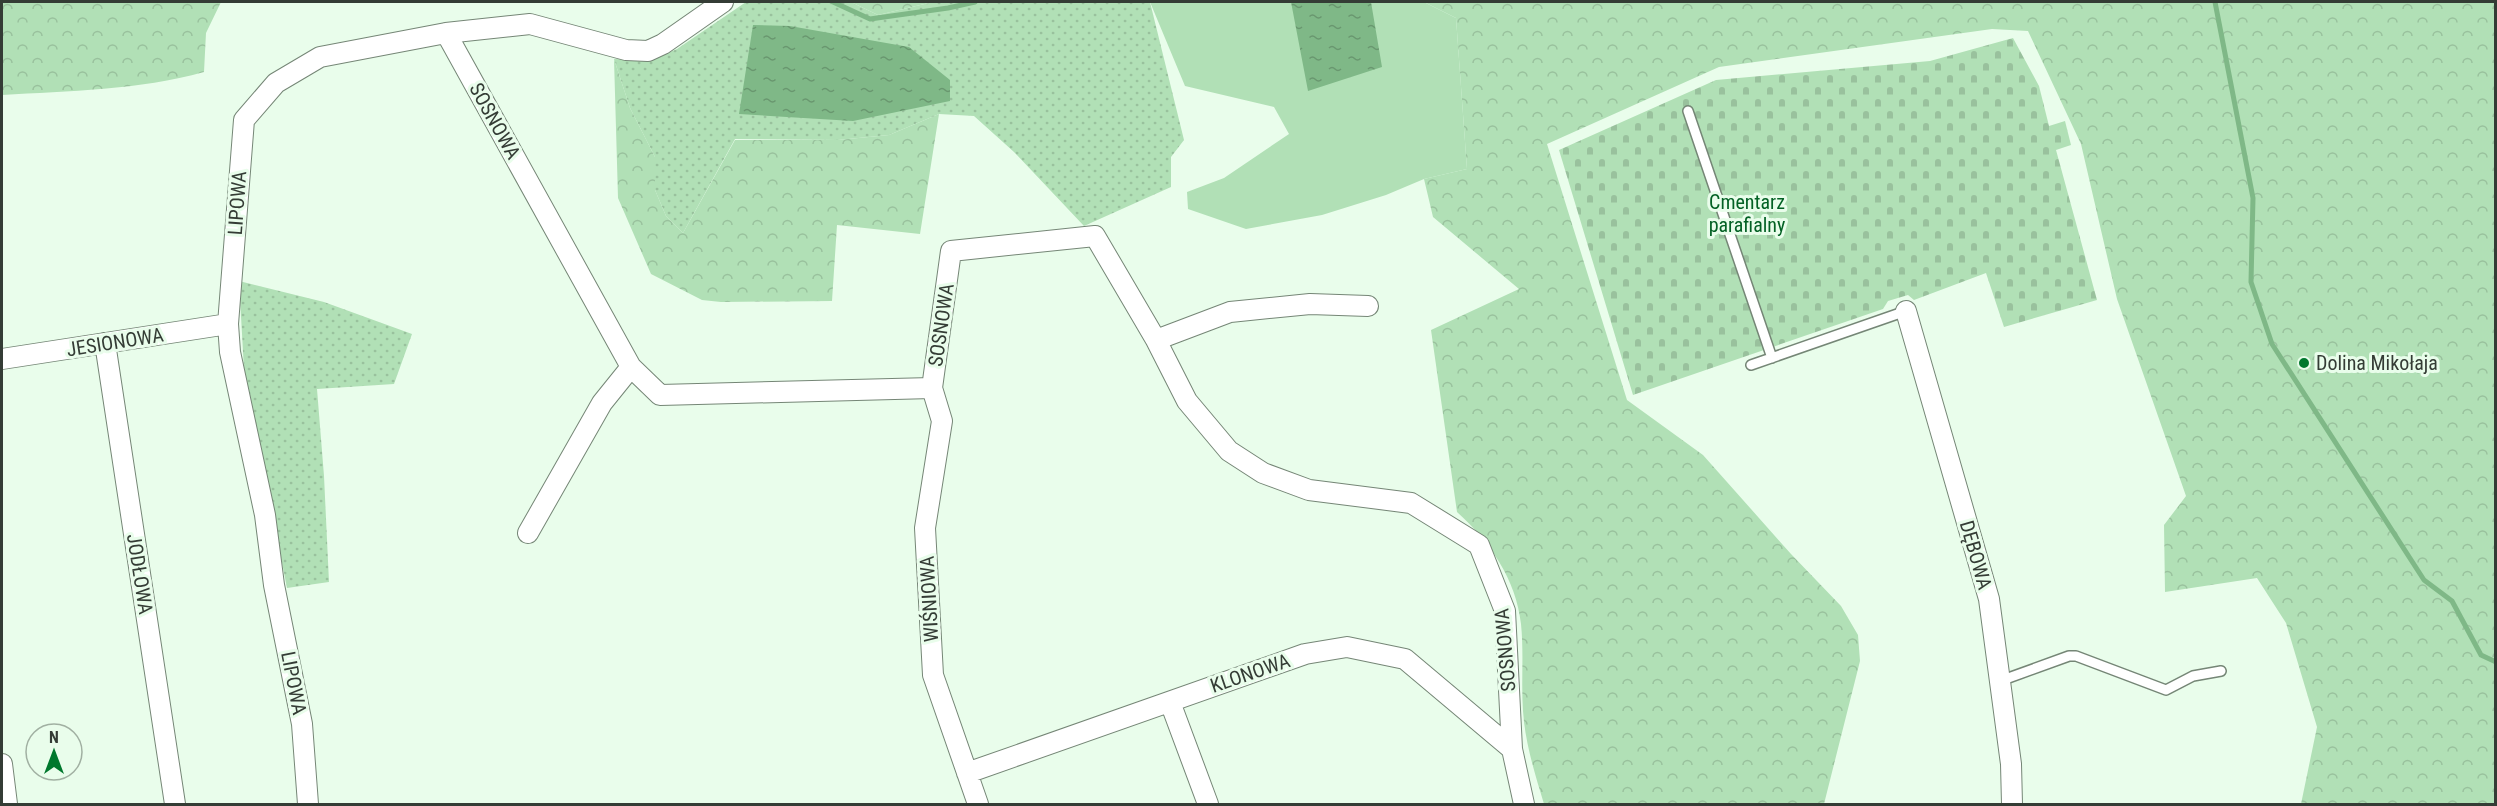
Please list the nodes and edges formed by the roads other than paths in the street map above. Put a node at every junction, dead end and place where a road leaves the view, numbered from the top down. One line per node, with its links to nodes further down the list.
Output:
1 (723, 2): 2 (street, LIPOWA)
2 (446, 33): 6 (street, LIPOWA); 12 (street, SOSNOWA)
3 (1688, 111): 9 (lane)
4 (1368, 306): 7 (street)
5 (1906, 311): 9 (lane); 16 (street, DĘBOWA)
6 (228, 324): 8 (street, JESIONOWA); 23 (street, LIPOWA)
7 (1156, 340): 13 (street, SOSNOWA); 18 (street, SOSNOWA)
8 (105, 344): 10 (street, JESIONOWA); 22 (street, JODŁOWA)
9 (1772, 358): 11 (lane)
10 (2, 359)
11 (1751, 365)
12 (631, 367): 13 (street, SOSNOWA); 14 (street)
13 (932, 388): 20 (street, WIŚNIOWA)
14 (528, 534)
15 (2221, 671): 16 (lane)
16 (2000, 681): 27 (street, DĘBOWA)
17 (1170, 702): 18 (street, KLONOWA); 20 (street, KLONOWA); 25 (street)
18 (1512, 749): 26 (street, SOSNOWA)
19 (2, 764): 21 (street)
20 (967, 773): 24 (street, WIŚNIOWA)
21 (7, 804)
22 (175, 804)
23 (308, 804)
24 (978, 804)
25 (1208, 804)
26 (1524, 804)
27 (2012, 804)

